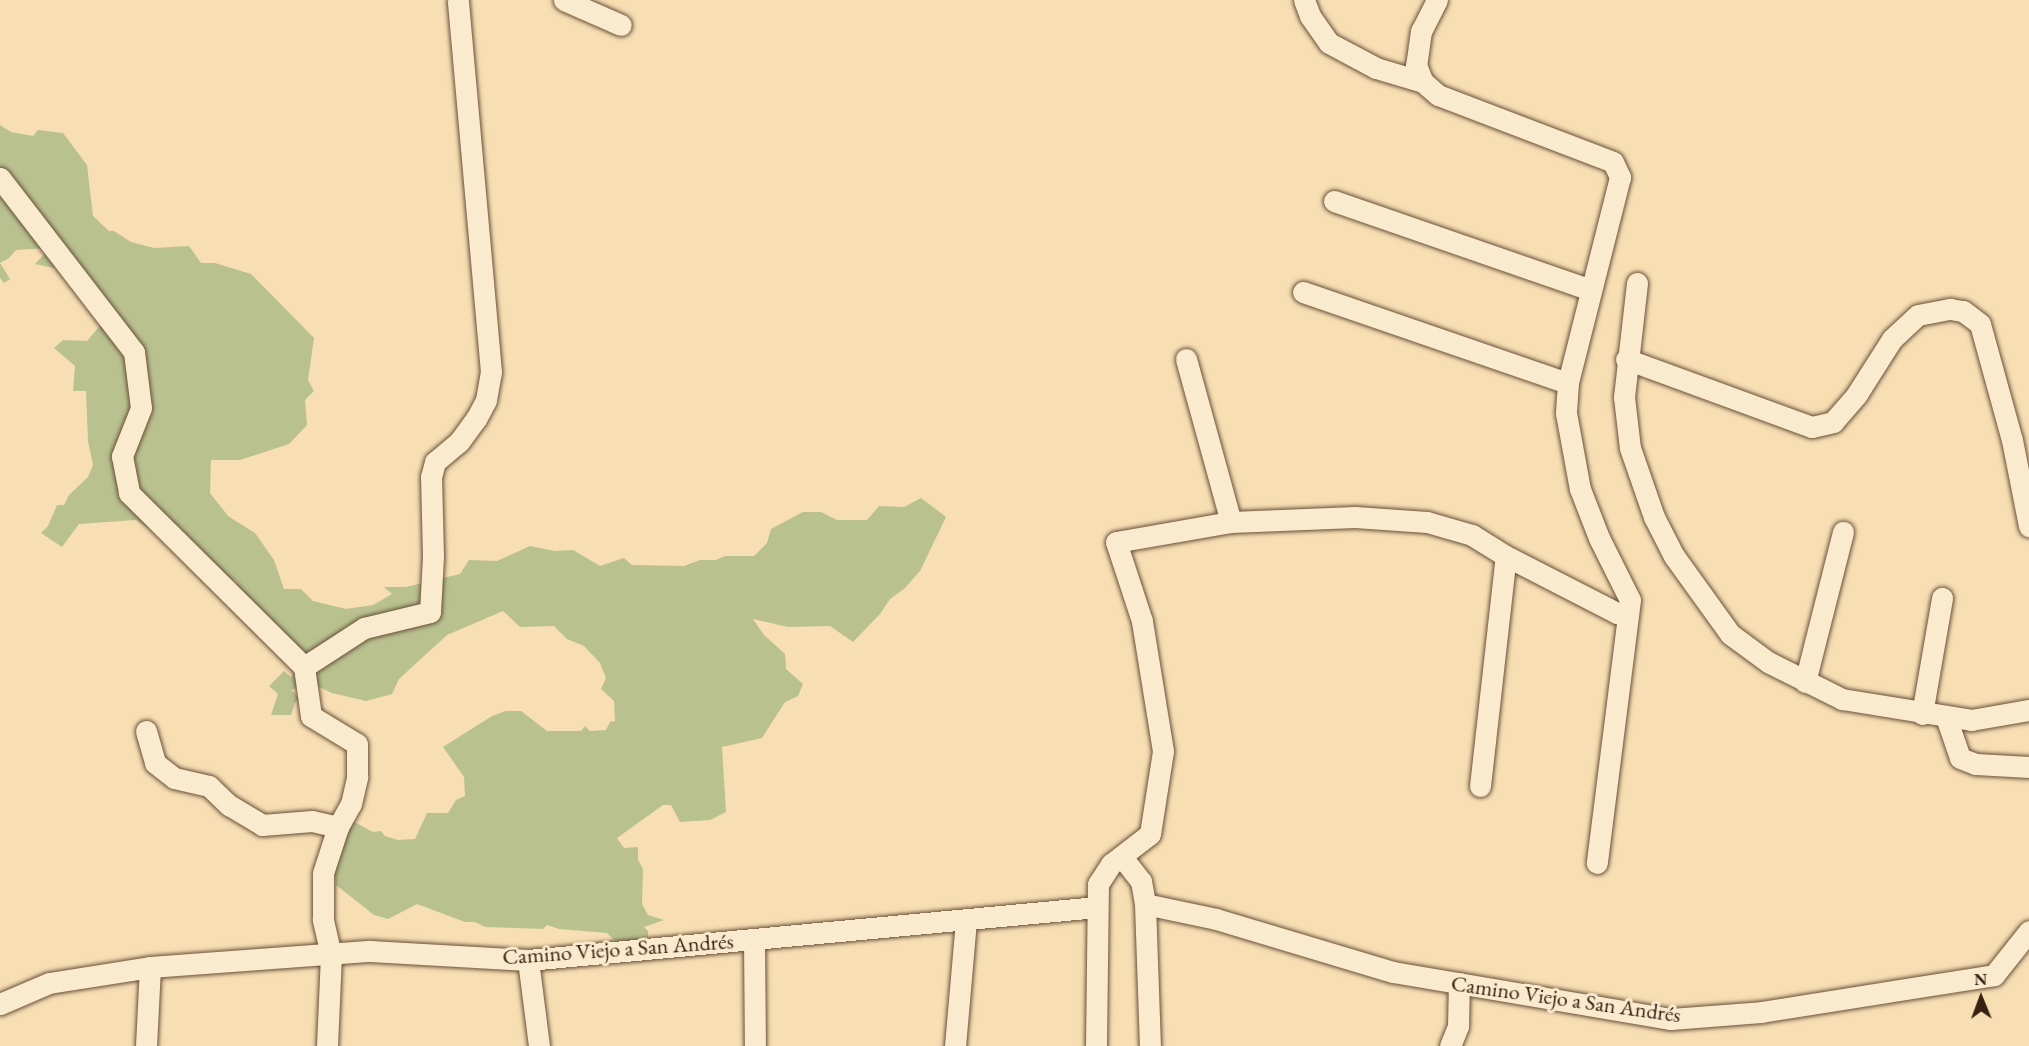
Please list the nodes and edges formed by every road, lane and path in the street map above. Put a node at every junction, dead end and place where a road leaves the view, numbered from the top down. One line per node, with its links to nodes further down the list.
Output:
1 (458, 0): 21 (street)
2 (564, 0): 5 (street)
3 (1304, 0): 6 (street)
4 (1437, 0): 6 (street)
5 (621, 25)
6 (1423, 82): 10 (street)
7 (0, 178): 21 (street)
8 (1334, 201): 10 (street)
9 (1637, 283): 13 (street)
10 (1591, 290): 14 (street)
11 (1303, 292): 14 (street)
12 (1186, 359): 15 (street)
13 (1626, 359): 16 (street); 22 (street)
14 (1568, 383): 20 (street)
15 (1231, 522): 18 (street); 30 (street)
16 (2029, 525)
17 (1843, 532): 22 (street)
18 (1506, 556): 20 (street); 28 (street)
19 (1942, 598): 24 (street)
20 (1628, 613): 31 (street)
21 (304, 667): 29 (street)
22 (1805, 682): 24 (street)
23 (2029, 710): 25 (street)
24 (1922, 714): 25 (street)
25 (1946, 717): 27 (street)
26 (146, 731): 29 (street)
27 (2029, 767)
28 (1480, 786)
29 (338, 827): 37 (street)
30 (1122, 857): 32 (street); 33 (street)
31 (1597, 863)
32 (1145, 903): 40 (street, Camino Viejo a San Andrés); 48 (street)
33 (1097, 907): 34 (street, Camino Viejo a San Andrés); 47 (street)
34 (966, 919): 36 (street, Camino Viejo a San Andrés); 46 (street)
35 (2029, 931): 40 (street, Camino Viejo a San Andrés)
36 (754, 939): 38 (street, Camino Viejo a San Andrés); 45 (street)
37 (331, 955): 38 (street, Camino Viejo a San Andrés); 39 (street, Camino Viejo a San Andrés); 43 (street)
38 (528, 960): 44 (street)
39 (150, 967): 41 (street, Camino Viejo a San Andrés); 42 (street)
40 (1459, 983): 49 (street)
41 (0, 1004)
42 (146, 1046)
43 (327, 1046)
44 (539, 1046)
45 (755, 1046)
46 (955, 1046)
47 (1096, 1046)
48 (1150, 1046)
49 (1450, 1046)

